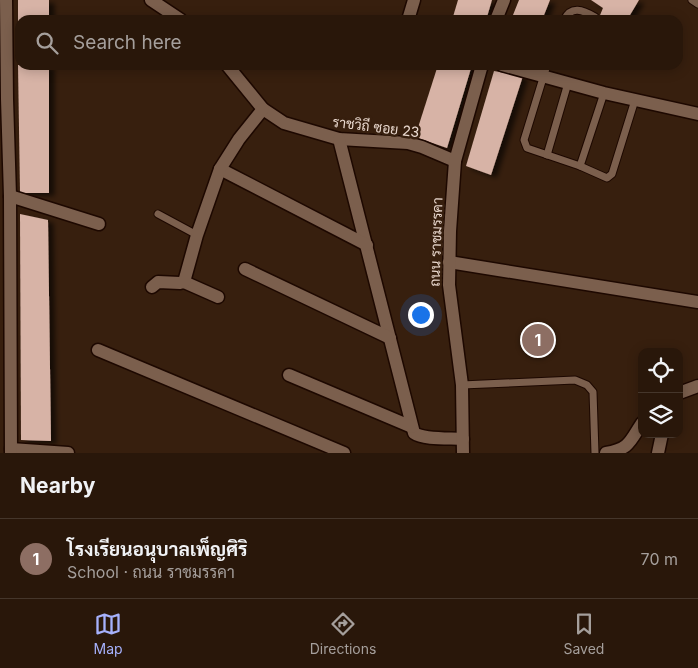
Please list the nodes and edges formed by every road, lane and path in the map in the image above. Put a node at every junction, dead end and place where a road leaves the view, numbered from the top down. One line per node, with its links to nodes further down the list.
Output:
1 (6, 0): 17 (street)
2 (151, 0): 7 (street)
3 (414, 0): 8 (street)
4 (504, 0): 9 (street)
5 (692, 0): 6 (lane)
6 (698, 4)
7 (174, 15)
8 (410, 15)
9 (498, 15)
10 (566, 15): 11 (lane)
11 (590, 15)
12 (232, 70): 19 (street, ราชวิถี ซอย 23)
13 (480, 70): 23 (street, ถนน ราชมรรคา)
14 (545, 70): 15 (street); 22 (lane)
15 (568, 83): 16 (street); 22 (lane)
16 (604, 93): 18 (street); 24 (lane)
17 (4, 99): 26 (street)
18 (635, 100): 20 (street); 24 (lane)
19 (263, 109): 21 (street, ราชวิถี ซอย 23); 25 (street)
20 (698, 114)
21 (339, 140): 23 (street, ราชวิถี ซอย 23); 30 (street)
22 (548, 155): 24 (lane)
23 (455, 161): 31 (street, ถนน ราชมรรคา)
24 (580, 166)
25 (220, 169): 29 (street); 30 (street)
26 (10, 196): 28 (street); 47 (street)
27 (158, 214): 29 (lane)
28 (99, 224)
29 (197, 235): 33 (street)
30 (367, 245): 37 (street)
31 (449, 262): 36 (street); 40 (street, ถนน ราชมรรคา)
32 (245, 269): 37 (street)
33 (184, 282): 34 (street); 35 (street)
34 (152, 287)
35 (218, 297)
36 (698, 302)
37 (390, 338): 43 (street)
38 (98, 350): 49 (street)
39 (289, 375): 43 (street)
40 (462, 385): 46 (street, ถนน ราชมรรคา); 51 (lane)
41 (698, 386): 42 (street)
42 (683, 392)
43 (412, 427): 46 (street)
44 (638, 430): 52 (street)
45 (661, 438): 53 (street)
46 (463, 439): 50 (street, ถนน ราชมรรคา)
47 (11, 451): 48 (street)
48 (68, 453)
49 (344, 453)
50 (463, 453)
51 (595, 453)
52 (606, 453)
53 (658, 453)

